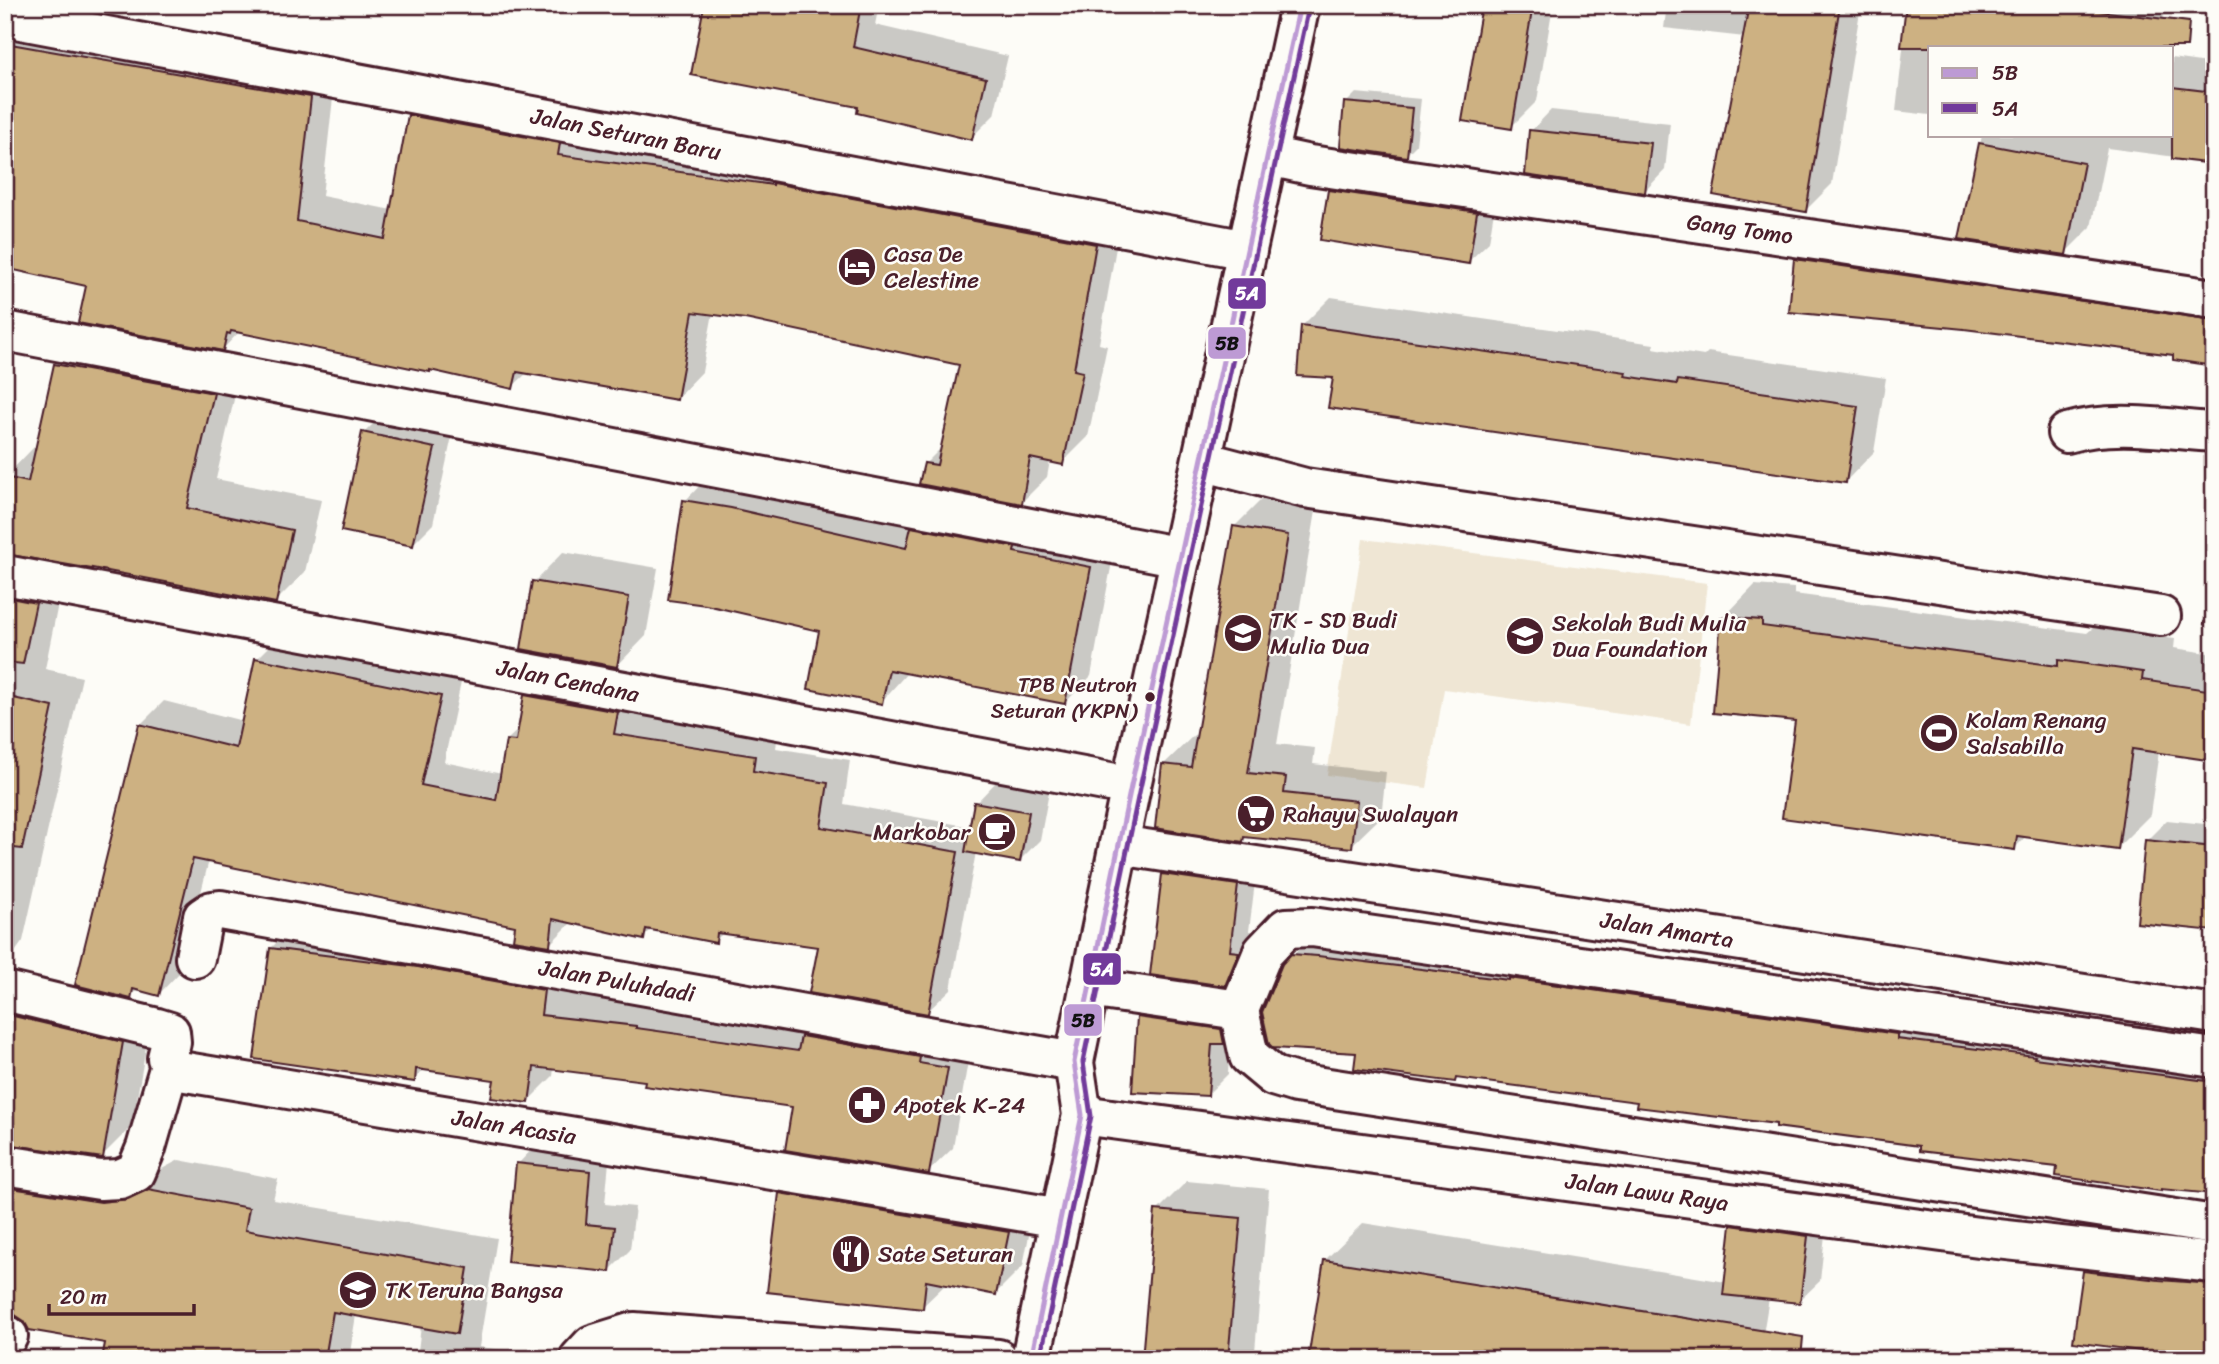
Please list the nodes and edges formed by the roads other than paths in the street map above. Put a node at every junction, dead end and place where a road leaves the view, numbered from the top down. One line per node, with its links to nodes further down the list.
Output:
1 (1300, 5): 3 (street)
2 (5, 18): 4 (street, Jalan Seturan Baru)
3 (1268, 156): 4 (street); 5 (street, Gang Tomo)
4 (1247, 250): 9 (street)
5 (2214, 299)
6 (5, 331): 10 (street)
7 (2214, 432): 8 (street)
8 (2067, 433)
9 (1202, 461): 10 (street); 12 (street)
10 (1181, 557): 13 (street)
11 (5, 575): 13 (street, Jalan Cendana)
12 (2161, 616)
13 (1131, 786): 14 (street)
14 (1119, 845): 16 (street); 19 (street, Jalan Amarta)
15 (195, 958): 21 (street, Jalan Puluhdadi)
16 (1089, 988): 18 (street); 21 (street)
17 (5, 991): 22 (street)
18 (1239, 1010): 20 (street); 26 (street)
19 (2214, 1014)
20 (2214, 1058)
21 (1074, 1062): 23 (street)
22 (170, 1065): 24 (street); 25 (street, Jalan Acasia)
23 (1082, 1115): 25 (street); 27 (street, Jalan Lawu Raya)
24 (5, 1165)
25 (1060, 1218): 30 (street)
26 (2214, 1225)
27 (2214, 1263)
28 (579, 1359): 29 (street)
29 (998, 1359)
30 (1031, 1359)

